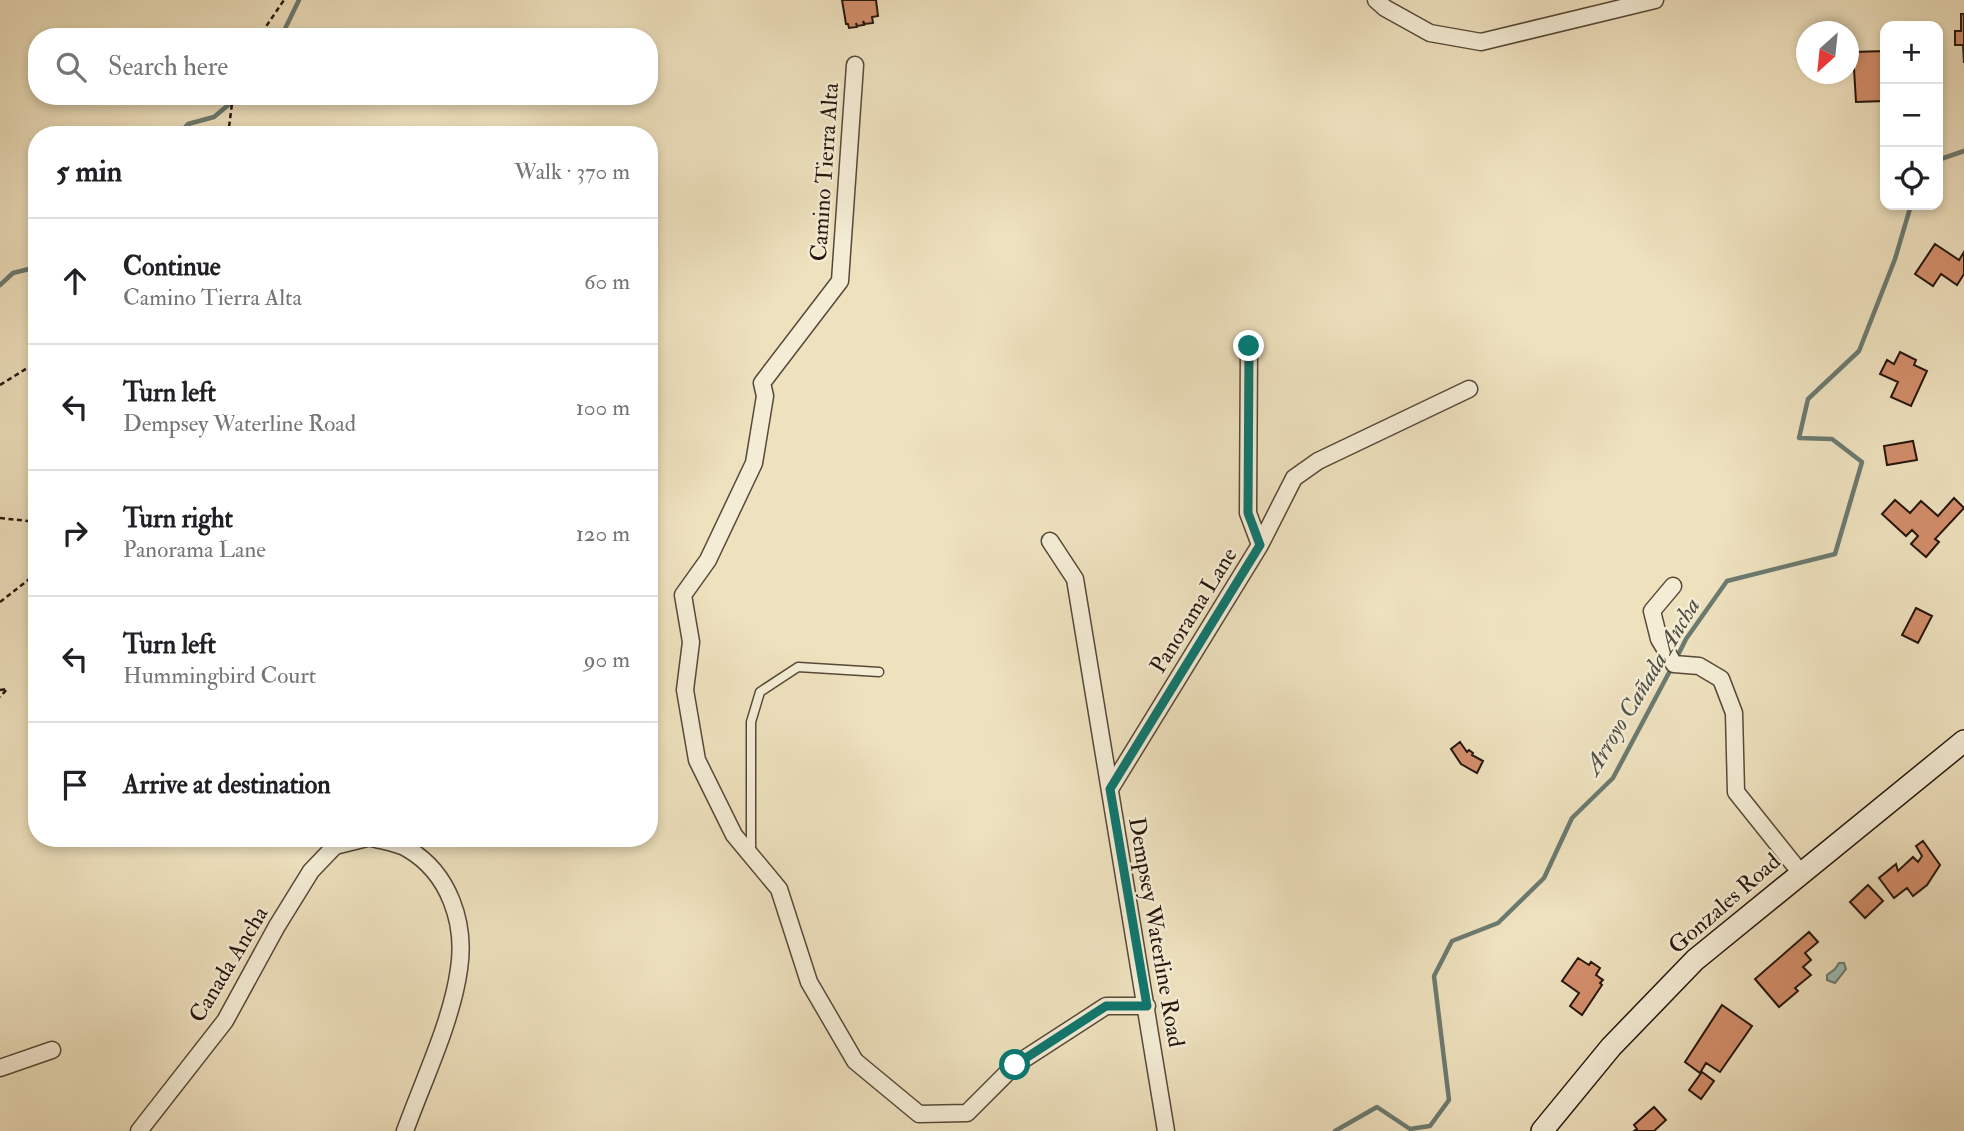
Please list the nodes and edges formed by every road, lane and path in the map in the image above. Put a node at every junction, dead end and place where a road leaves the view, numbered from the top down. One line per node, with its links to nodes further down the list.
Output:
1 (284, 0): 4 (path)
2 (1376, 0): 3 (street)
3 (1655, 0)
4 (265, 28)
5 (855, 65): 26 (street, Camino Tierra Alta)
6 (232, 105): 7 (path)
7 (229, 126)
8 (1249, 346): 15 (street)
9 (28, 368): 10 (path)
10 (0, 385)
11 (1469, 389): 15 (street, Panorama Lane)
12 (0, 518): 13 (path)
13 (28, 521)
14 (1050, 541): 23 (street, Dempsey Waterline Road)
15 (1260, 545): 23 (street, Panorama Lane)
16 (28, 580): 18 (path)
17 (1673, 586): 27 (street)
18 (0, 602)
19 (879, 672): 26 (lane)
20 (0, 690): 21 (path)
21 (0, 697)
22 (1964, 741): 27 (street, Gonzales Road)
23 (1110, 789): 28 (street, Dempsey Waterline Road)
24 (334, 847): 31 (street, Canada Ancha)
25 (404, 847): 32 (street)
26 (751, 855): 28 (street, Camino Tierra Alta)
27 (1800, 872): 34 (street, Gonzales Road)
28 (1147, 1006): 33 (street, Dempsey Waterline Road)
29 (52, 1050): 30 (street)
30 (0, 1068)
31 (139, 1131)
32 (405, 1131)
33 (1166, 1131)
34 (1542, 1131)

